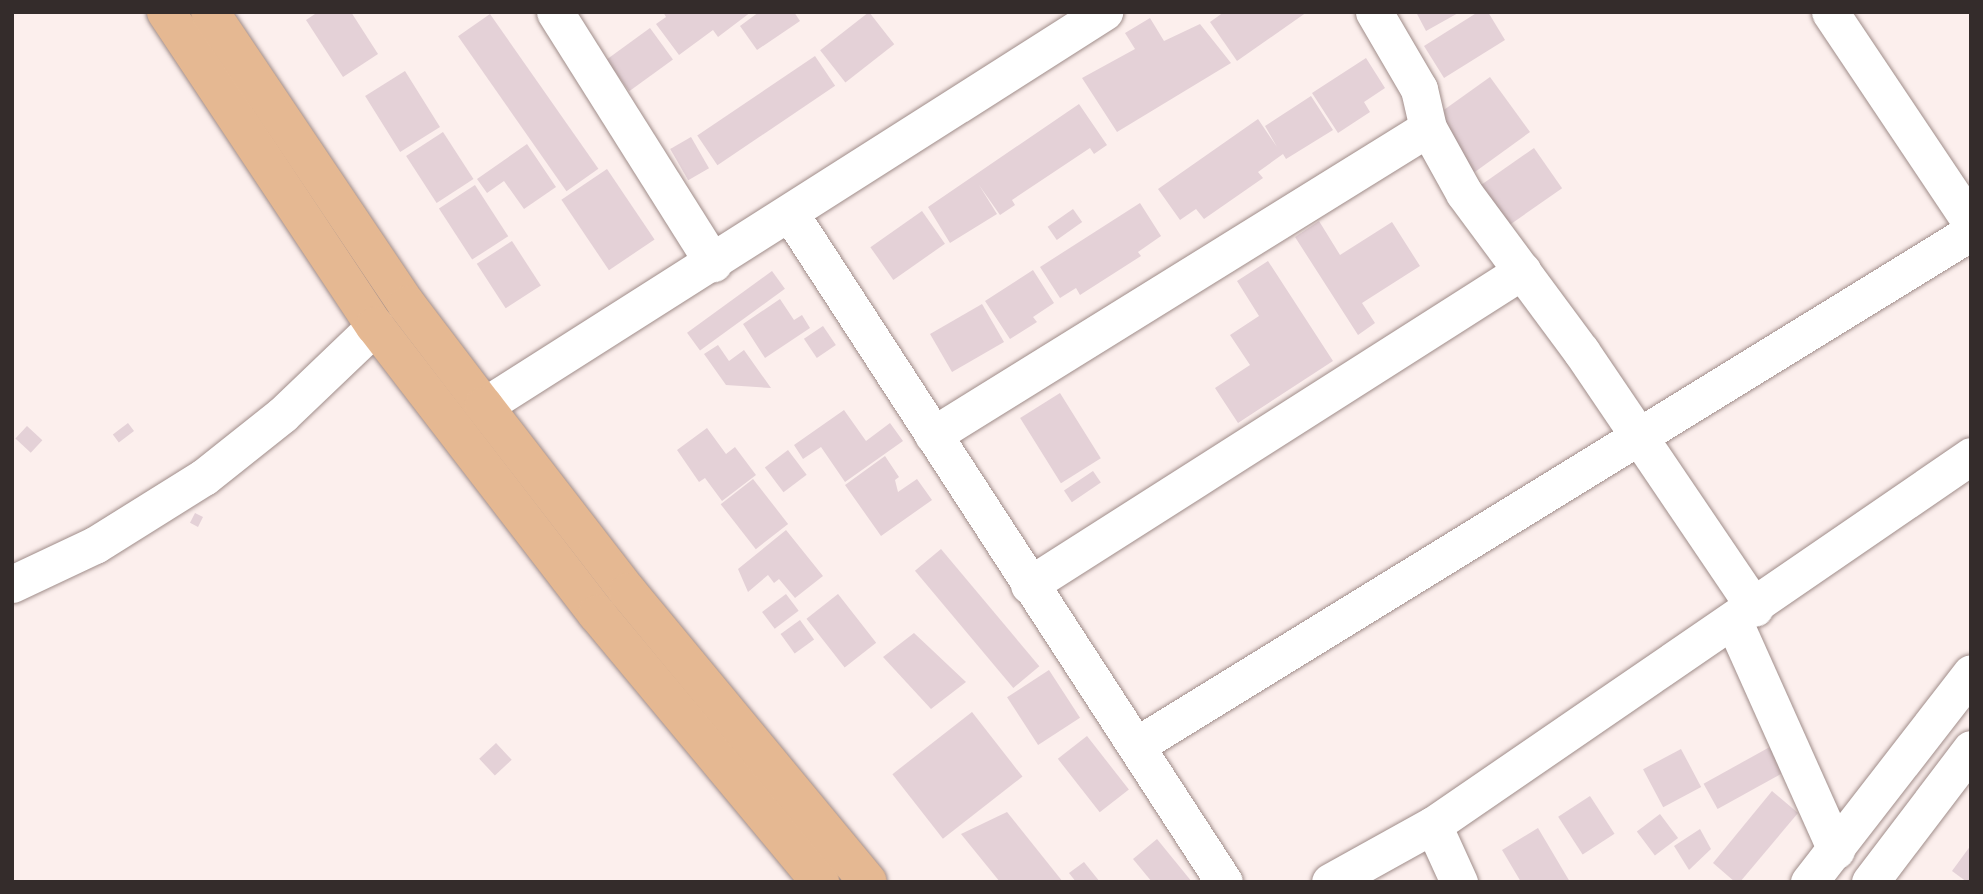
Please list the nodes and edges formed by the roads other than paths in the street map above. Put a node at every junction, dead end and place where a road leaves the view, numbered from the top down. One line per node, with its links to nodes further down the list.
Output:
1 (166, 12): 13 (main road)
2 (210, 12): 14 (main road)
3 (1104, 12): 8 (street)
4 (1374, 12): 7 (street)
5 (1830, 12): 9 (street)
6 (559, 14): 11 (street)
7 (1428, 128): 12 (street); 15 (street)
8 (791, 215): 11 (street); 15 (street)
9 (1971, 223)
10 (1971, 232): 16 (street)
11 (713, 263): 14 (street)
12 (1522, 271): 16 (street); 19 (street)
13 (375, 326): 18 (street); 26 (main road)
14 (484, 406): 27 (main road)
15 (933, 435): 19 (street)
16 (1638, 435): 20 (street); 22 (street)
17 (1971, 456): 20 (street)
18 (12, 584)
19 (1029, 585): 22 (street)
20 (1744, 615): 24 (street); 25 (street)
21 (1971, 673): 25 (street)
22 (1137, 745): 28 (street)
23 (1971, 749): 32 (street)
24 (1433, 825): 29 (street); 30 (street)
25 (1836, 850): 31 (street)
26 (820, 882)
27 (869, 882)
28 (1224, 882)
29 (1330, 882)
30 (1459, 882)
31 (1809, 882)
32 (1870, 882)

